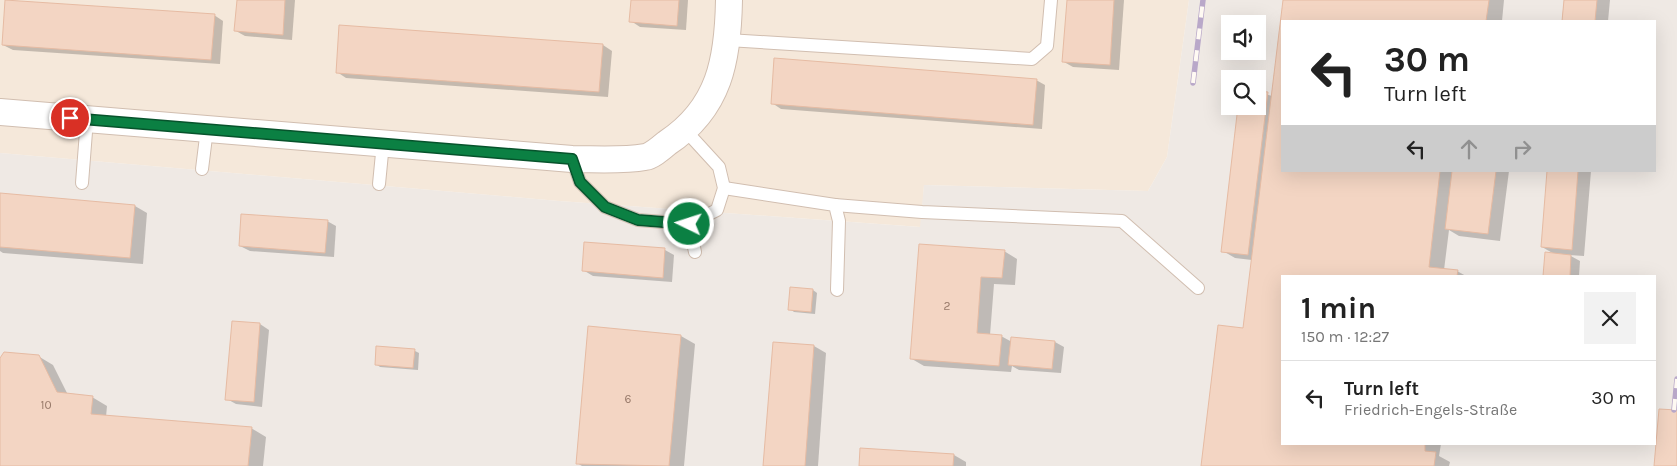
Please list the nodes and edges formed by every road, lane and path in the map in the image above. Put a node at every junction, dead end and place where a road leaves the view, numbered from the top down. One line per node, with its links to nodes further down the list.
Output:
1 (728, 0): 3 (street)
2 (1051, 0): 3 (lane)
3 (728, 40): 7 (street)
4 (0, 112): 5 (street)
5 (87, 119): 6 (street); 11 (lane)
6 (207, 129): 8 (street); 10 (lane)
7 (686, 131): 9 (street); 13 (lane)
8 (383, 143): 9 (street); 12 (lane)
9 (572, 159): 15 (lane)
10 (202, 169)
11 (82, 182)
12 (379, 184)
13 (724, 188): 14 (lane); 15 (lane)
14 (835, 205): 17 (lane); 18 (lane)
15 (689, 224): 16 (lane)
16 (695, 252)
17 (1198, 288)
18 (837, 290)

